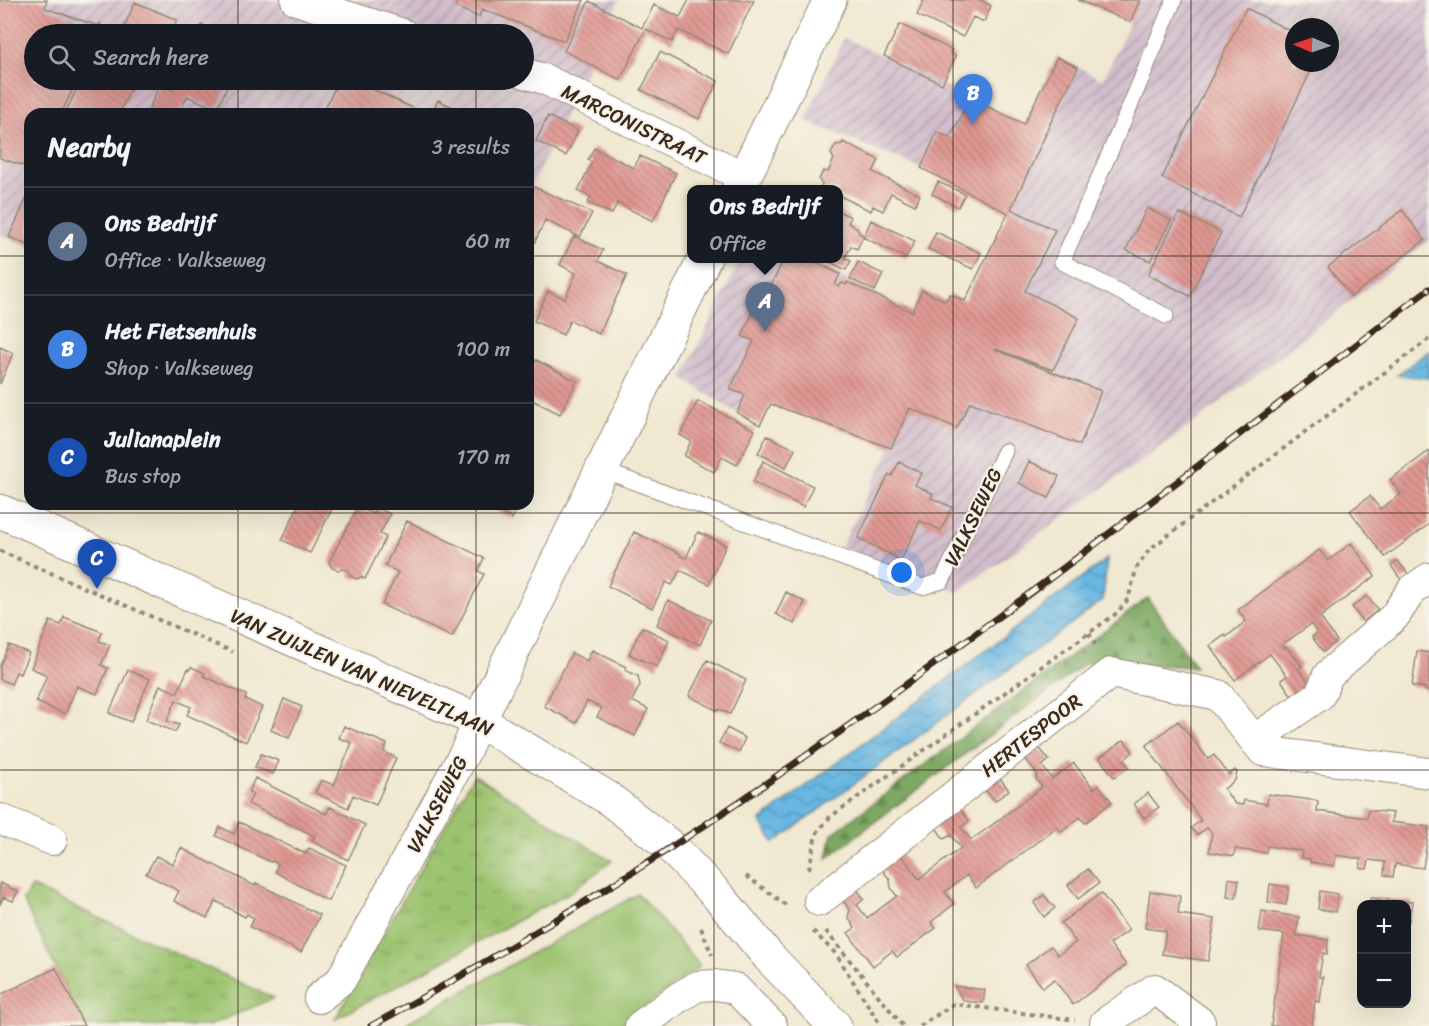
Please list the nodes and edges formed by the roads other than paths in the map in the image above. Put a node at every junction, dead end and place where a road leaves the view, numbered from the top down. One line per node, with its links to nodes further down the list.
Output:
1 (296, 0): 4 (street)
2 (830, 0): 6 (main road)
3 (1174, 0): 8 (lane)
4 (372, 24)
5 (534, 76): 6 (street, MARCONISTRAAT)
6 (741, 183)
7 (703, 263): 10 (main road, VALKSEWEG)
8 (1166, 316)
9 (1005, 451): 10 (lane, VALKSEWEG)
10 (602, 470): 13 (main road, VALKSEWEG)
11 (0, 511): 13 (main road, VAN ZUIJLEN VAN NIEVELTLAAN)
12 (1429, 578): 14 (street)
13 (479, 721): 19 (street, VALKSEWEG); 23 (main road, VAN ZUIJLEN VAN NIEVELTLAAN)
14 (1254, 740): 15 (street, HERTESPOOR); 18 (street, HERTESPOOR)
15 (1429, 773)
16 (0, 819): 17 (street)
17 (52, 840)
18 (815, 899)
19 (319, 998)
20 (1106, 1025): 24 (street)
21 (640, 1026): 22 (street)
22 (772, 1026)
23 (835, 1026)
24 (1199, 1026)

